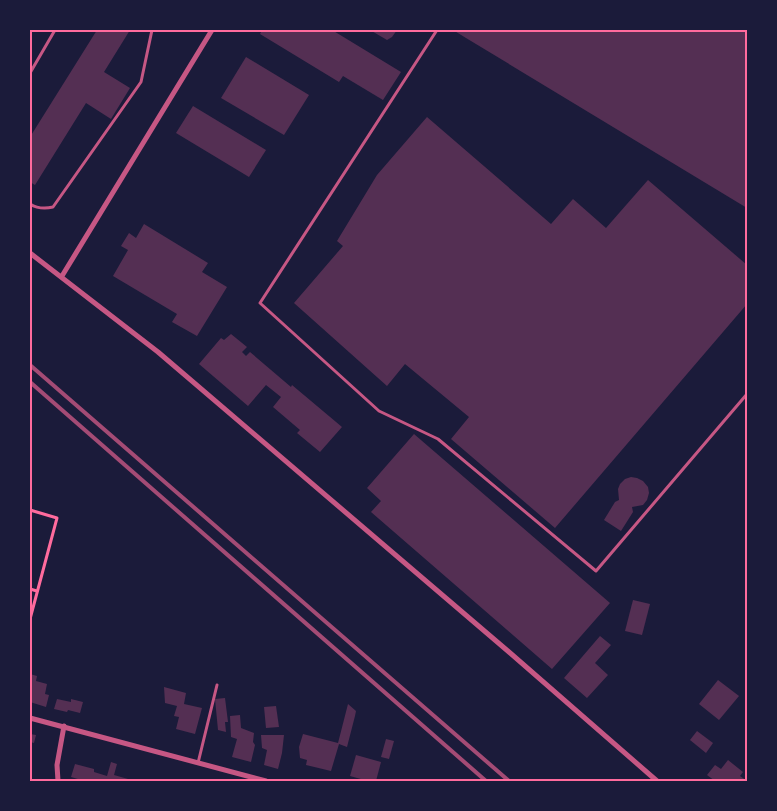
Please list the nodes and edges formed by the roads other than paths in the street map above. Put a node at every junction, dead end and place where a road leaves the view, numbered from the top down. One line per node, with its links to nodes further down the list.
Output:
1 (55, 30): 5 (lane)
2 (152, 30): 6 (lane)
3 (212, 30): 8 (street)
4 (437, 30): 9 (lane)
5 (30, 73)
6 (30, 204)
7 (30, 253): 8 (street)
8 (62, 276): 16 (street)
9 (747, 394)
10 (216, 685): 13 (lane)
11 (30, 718): 12 (street)
12 (64, 726): 13 (street); 14 (street)
13 (198, 763): 15 (street)
14 (58, 781)
15 (266, 781)
16 (657, 781)

